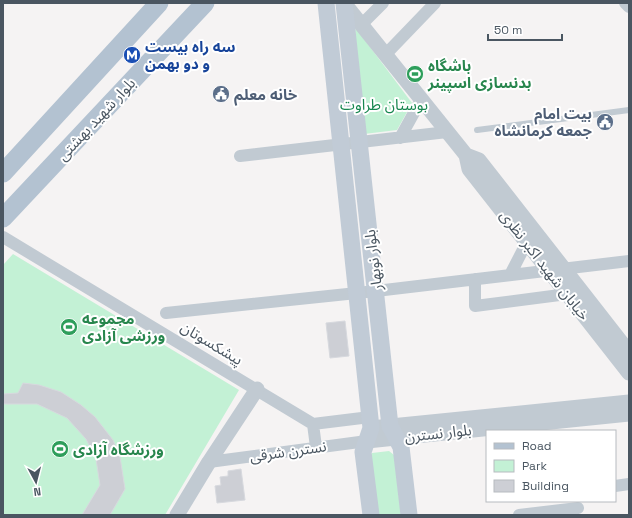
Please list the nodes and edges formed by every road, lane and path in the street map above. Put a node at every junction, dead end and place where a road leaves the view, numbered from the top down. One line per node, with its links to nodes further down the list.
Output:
1 (159, 3): 19 (main road, بلوار شهید بهشتی)
2 (205, 3): 20 (main road, بلوار شهید بهشتی)
3 (326, 3): 17 (main road, بلوار نوبهار)
4 (344, 3): 9 (street, خیابان شهید اکبر نظری); 16 (main road, بلوار نوبهار)
5 (383, 3): 9 (street)
6 (435, 3): 10 (street)
7 (625, 3): 8 (street)
8 (629, 7)
9 (361, 25): 10 (street, خیابان شهید اکبر نظری)
10 (385, 55): 11 (street, خیابان شهید اکبر نظری)
11 (421, 100): 14 (street, خیابان شهید اکبر نظری); 15 (street)
12 (629, 110): 13 (lane)
13 (477, 130)
14 (447, 132): 15 (street); 21 (street, خیابان شهید اکبر نظری)
15 (400, 138): 16 (street)
16 (359, 143): 17 (street); 28 (main road, بلوار نوبهار)
17 (341, 145): 18 (street); 29 (main road, بلوار نوبهار)
18 (240, 156)
19 (3, 173)
20 (3, 218)
21 (530, 236): 24 (street, خیابان شهید اکبر نظری); 25 (street, خیابان شهید اکبر نظری); 26 (street)
22 (3, 237): 34 (street, پیشکسوتان)
23 (629, 261): 24 (street)
24 (564, 269): 25 (street); 30 (street, خیابان شهید اکبر نظری)
25 (549, 271): 26 (street); 30 (street, خیابان شهید اکبر نظری)
26 (510, 275): 27 (street)
27 (475, 279): 28 (street); 30 (street)
28 (376, 291): 29 (street); 40 (main road, بلوار نوبهار)
29 (357, 293): 31 (street); 39 (main road, بلوار نوبهار)
30 (574, 293): 32 (street, خیابان شهید اکبر نظری); 33 (street, خیابان شهید اکبر نظری)
31 (166, 313)
32 (629, 352)
33 (629, 373)
34 (257, 389): 37 (street, پیشکسوتان); 42 (street)
35 (629, 402): 40 (street, بلوار نسترن)
36 (629, 414): 38 (street, بلوار نسترن)
37 (313, 424): 39 (street); 41 (street)
38 (570, 426): 40 (street, بلوار نسترن)
39 (369, 429): 40 (street, بلوار نسترن); 41 (street, نسترن شرقی); 47 (main road, بلوار نوبهار)
40 (393, 432): 48 (main road, بلوار نوبهار)
41 (316, 447): 42 (street, نسترن شرقی)
42 (209, 462): 46 (street)
43 (629, 484): 44 (street)
44 (616, 486)
45 (578, 508): 49 (street)
46 (177, 515)
47 (371, 515)
48 (409, 515)
49 (519, 515)

